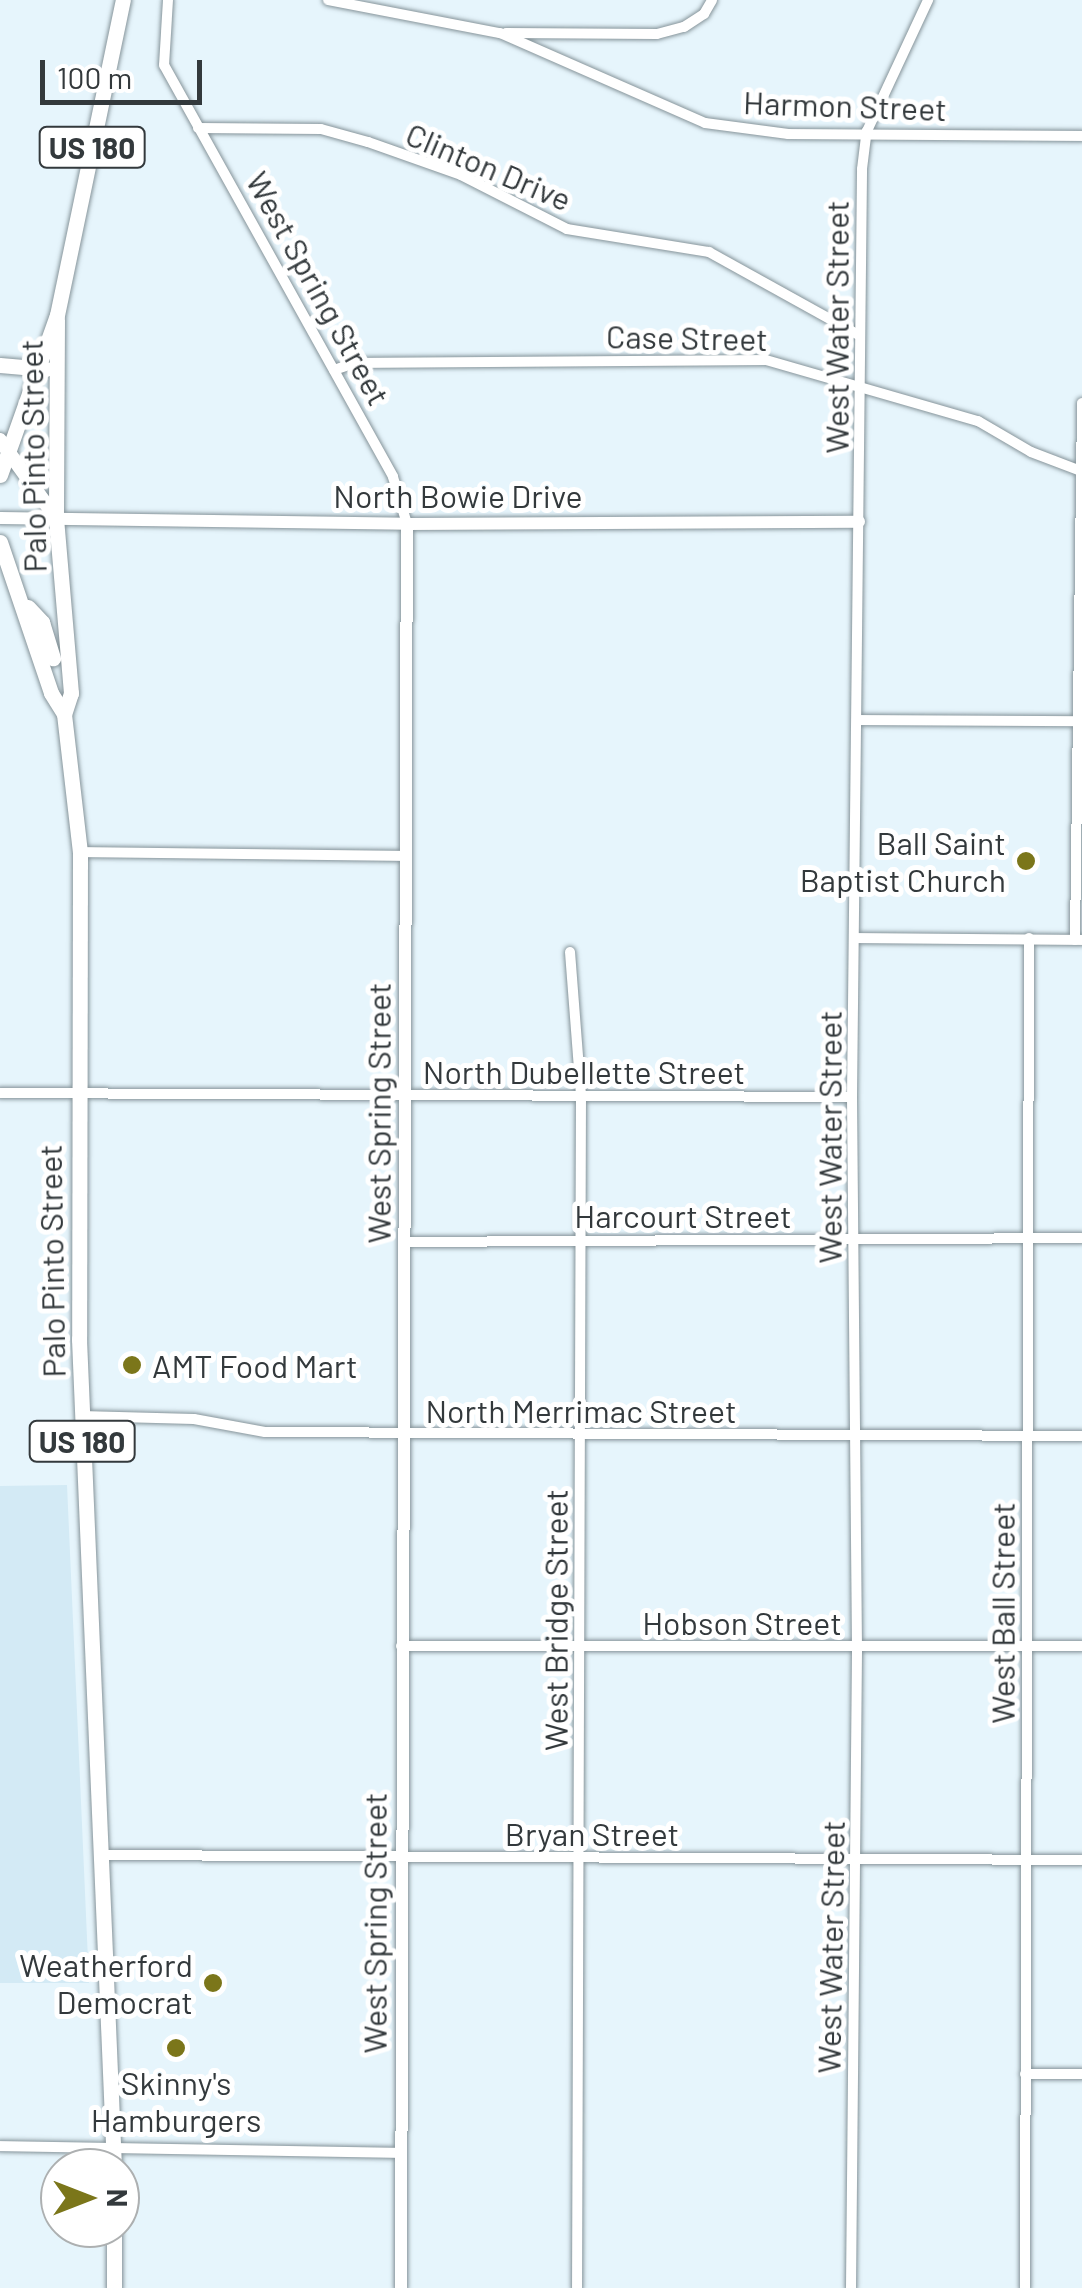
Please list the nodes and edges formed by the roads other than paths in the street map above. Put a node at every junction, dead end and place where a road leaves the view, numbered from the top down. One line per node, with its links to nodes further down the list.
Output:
1 (123, 0): 12 (main road, US 180)
2 (168, 0): 7 (street, West Spring Street)
3 (328, 0): 6 (street, Harmon Street)
4 (712, 0): 6 (street)
5 (928, 0): 8 (street, West Water Street)
6 (500, 33): 8 (street, Harmon Street)
7 (198, 128): 10 (street, Clinton Drive); 13 (street, West Spring Street)
8 (867, 131): 9 (street, Harmon Street); 10 (street, West Water Street)
9 (1082, 136)
10 (859, 335): 14 (street, West Water Street)
11 (0, 366): 12 (main road)
12 (47, 369): 16 (main road, US 180); 20 (main road, Palo Pinto Street / US 180)
13 (334, 370): 14 (street, Case Street); 22 (street, West Spring Street)
14 (861, 386): 17 (street, Case Street); 21 (street, West Water Street)
15 (1082, 404): 17 (street)
16 (4, 445): 18 (main road, US 180); 20 (main road)
17 (1081, 470): 27 (street)
18 (0, 475)
19 (0, 518): 20 (street, North Bowie Drive)
20 (56, 518): 22 (street, North Bowie Drive); 24 (main road, Palo Pinto Street / US 180)
21 (859, 522): 22 (street, North Bowie Drive); 26 (street, West Water Street)
22 (406, 524): 29 (street, West Spring Street)
23 (0, 542): 24 (main road, Palo Pinto Street / US 180)
24 (54, 657): 25 (main road, Palo Pinto Street / US 180); 25 (main road, Palo Pinto Street / US 180)
25 (64, 714): 28 (main road, Palo Pinto Street / US 180)
26 (858, 720): 27 (street); 30 (street, West Water Street)
27 (1081, 721): 32 (street)
28 (80, 852): 29 (street); 34 (main road, Palo Pinto Street / US 180)
29 (406, 856): 37 (street, West Spring Street)
30 (856, 938): 31 (street); 38 (street, West Water Street)
31 (1029, 938): 32 (street); 39 (street, West Ball Street)
32 (1078, 940)
33 (570, 952): 36 (street, West Bridge Street)
34 (77, 1092): 35 (street, North Dubellette Street); 37 (street, North Dubellette Street); 44 (main road, Palo Pinto Street / US 180)
35 (0, 1093)
36 (581, 1095): 37 (street, North Dubellette Street); 38 (street, North Dubellette Street); 42 (street, West Bridge Street)
37 (406, 1096): 43 (street, West Spring Street)
38 (852, 1097): 41 (street, West Water Street)
39 (1028, 1238): 40 (street, Harcourt Street); 41 (street, Harcourt Street); 48 (street, West Ball Street)
40 (1082, 1238)
41 (854, 1239): 42 (street, Harcourt Street); 47 (street, West Water Street)
42 (580, 1240): 43 (street, Harcourt Street); 46 (street, West Bridge Street)
43 (404, 1242): 45 (street, West Spring Street)
44 (82, 1416): 45 (street, North Merrimac Street); 55 (main road, Palo Pinto Street / US 180)
45 (405, 1434): 46 (street, North Merrimac Street); 50 (street, West Spring Street)
46 (581, 1436): 47 (street, North Merrimac Street); 51 (street, West Bridge Street)
47 (855, 1436): 48 (street, North Merrimac Street); 54 (street, West Water Street)
48 (1028, 1436): 49 (street, North Merrimac Street); 52 (street, West Ball Street)
49 (1082, 1436)
50 (402, 1646): 51 (street, Hobson Street); 57 (street, West Spring Street)
51 (579, 1646): 54 (street, Hobson Street); 56 (street, West Bridge Street)
52 (1027, 1646): 53 (street, Hobson Street); 54 (street, Hobson Street); 59 (street, West Ball Street)
53 (1082, 1646)
54 (857, 1648): 58 (street, West Water Street)
55 (102, 1855): 57 (street, Bryan Street); 65 (main road, Palo Pinto Street / US 180)
56 (579, 1857): 57 (street, Bryan Street); 58 (street, Bryan Street); 71 (street, West Bridge Street)
57 (402, 1858): 67 (street, West Spring Street)
58 (856, 1858): 59 (street, Bryan Street); 72 (street, West Water Street)
59 (1027, 1860): 60 (street, Bryan Street); 61 (street, West Ball Street)
60 (1082, 1860)
61 (1026, 2074): 62 (street); 73 (street, West Ball Street)
62 (1082, 2074)
63 (0, 2146): 64 (street)
64 (76, 2148)
65 (114, 2148)
66 (140, 2149): 67 (street)
67 (401, 2153): 70 (street, West Spring Street)
68 (114, 2248): 69 (main road)
69 (114, 2288)
70 (401, 2288)
71 (577, 2288)
72 (851, 2288)
73 (1025, 2288)

